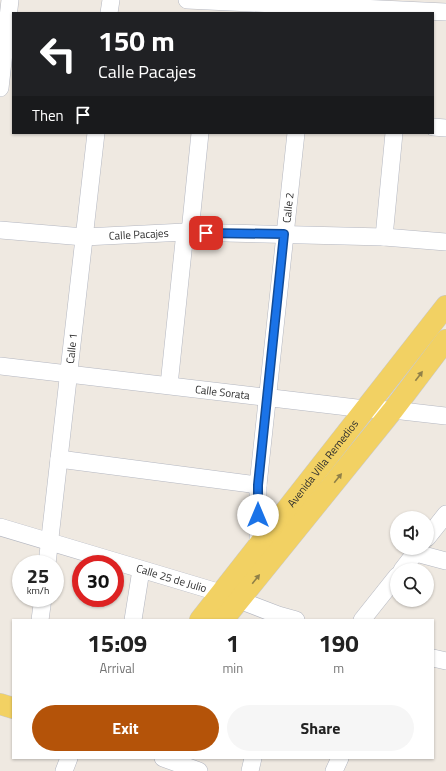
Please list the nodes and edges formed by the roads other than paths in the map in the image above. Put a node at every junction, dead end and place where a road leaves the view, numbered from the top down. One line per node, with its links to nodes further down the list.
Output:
1 (10, 0): 9 (street)
2 (111, 0): 6 (street)
3 (187, 0): 5 (street)
4 (311, 6): 5 (street); 7 (street)
5 (212, 7)
6 (109, 12)
7 (407, 12): 8 (street)
8 (446, 12)
9 (0, 88)
10 (434, 127): 11 (street)
11 (446, 128)
12 (96, 134): 20 (street, Calle 1)
13 (200, 134): 17 (street)
14 (296, 134): 18 (street, Calle 2)
15 (394, 134): 19 (street)
16 (0, 230): 20 (street, Calle Pacajes)
17 (188, 232): 18 (street, Calle Pacajes); 20 (street, Calle Pacajes); 26 (street)
18 (284, 234): 19 (street, Calle Pacajes); 27 (street, Calle 2)
19 (384, 237): 21 (street, Calle Pacajes)
20 (84, 238): 25 (street, Calle 1)
21 (446, 242)
22 (446, 306): 28 (main road, Avenida Villa Remedios)
23 (446, 340): 29 (main road, Avenida Villa Remedios, one-way to 23)
24 (0, 366): 25 (street, Calle Sorata)
25 (68, 374): 26 (street, Calle Sorata); 31 (street, Calle 1)
26 (169, 385): 27 (street, Calle Sorata)
27 (268, 398): 28 (street, Calle Sorata); 32 (street, Calle 2)
28 (365, 409): 29 (street, Calle Sorata); 37 (main road, Avenida Villa Remedios)
29 (394, 410): 30 (street, Calle Sorata); 45 (main road, Avenida Villa Remedios, one-way to 29)
30 (446, 416)
31 (59, 459): 32 (street); 36 (street, Calle 1)
32 (258, 485): 37 (street, Calle 2)
33 (446, 514): 35 (street)
34 (0, 527): 36 (street, Calle 25 de Julio)
35 (434, 529)
36 (49, 542): 38 (street, Calle 1); 43 (street, Calle 25 de Julio)
37 (258, 545): 45 (main road, Avenida Villa Remedios)
38 (48, 555)
39 (414, 555): 42 (street)
40 (431, 555): 41 (street)
41 (446, 561)
42 (408, 563)
43 (141, 570): 45 (street, Calle 25 de Julio); 49 (street)
44 (390, 585): 53 (street)
45 (230, 597): 47 (street, Calle 25 de Julio); 50 (main road, Avenida Villa Remedios); 51 (main road, Avenida Villa Remedios)
46 (42, 607): 48 (street)
47 (277, 617): 52 (street, Calle 25 de Julio)
48 (40, 619)
49 (134, 619)
50 (201, 619)
51 (223, 619)
52 (290, 619)
53 (363, 619)
54 (434, 658): 55 (street)
55 (446, 662)
56 (0, 704): 57 (main road)
57 (12, 708)
58 (69, 759): 61 (street)
59 (166, 759): 62 (street)
60 (253, 759): 63 (street)
61 (64, 771)
62 (199, 771)
63 (250, 771)

